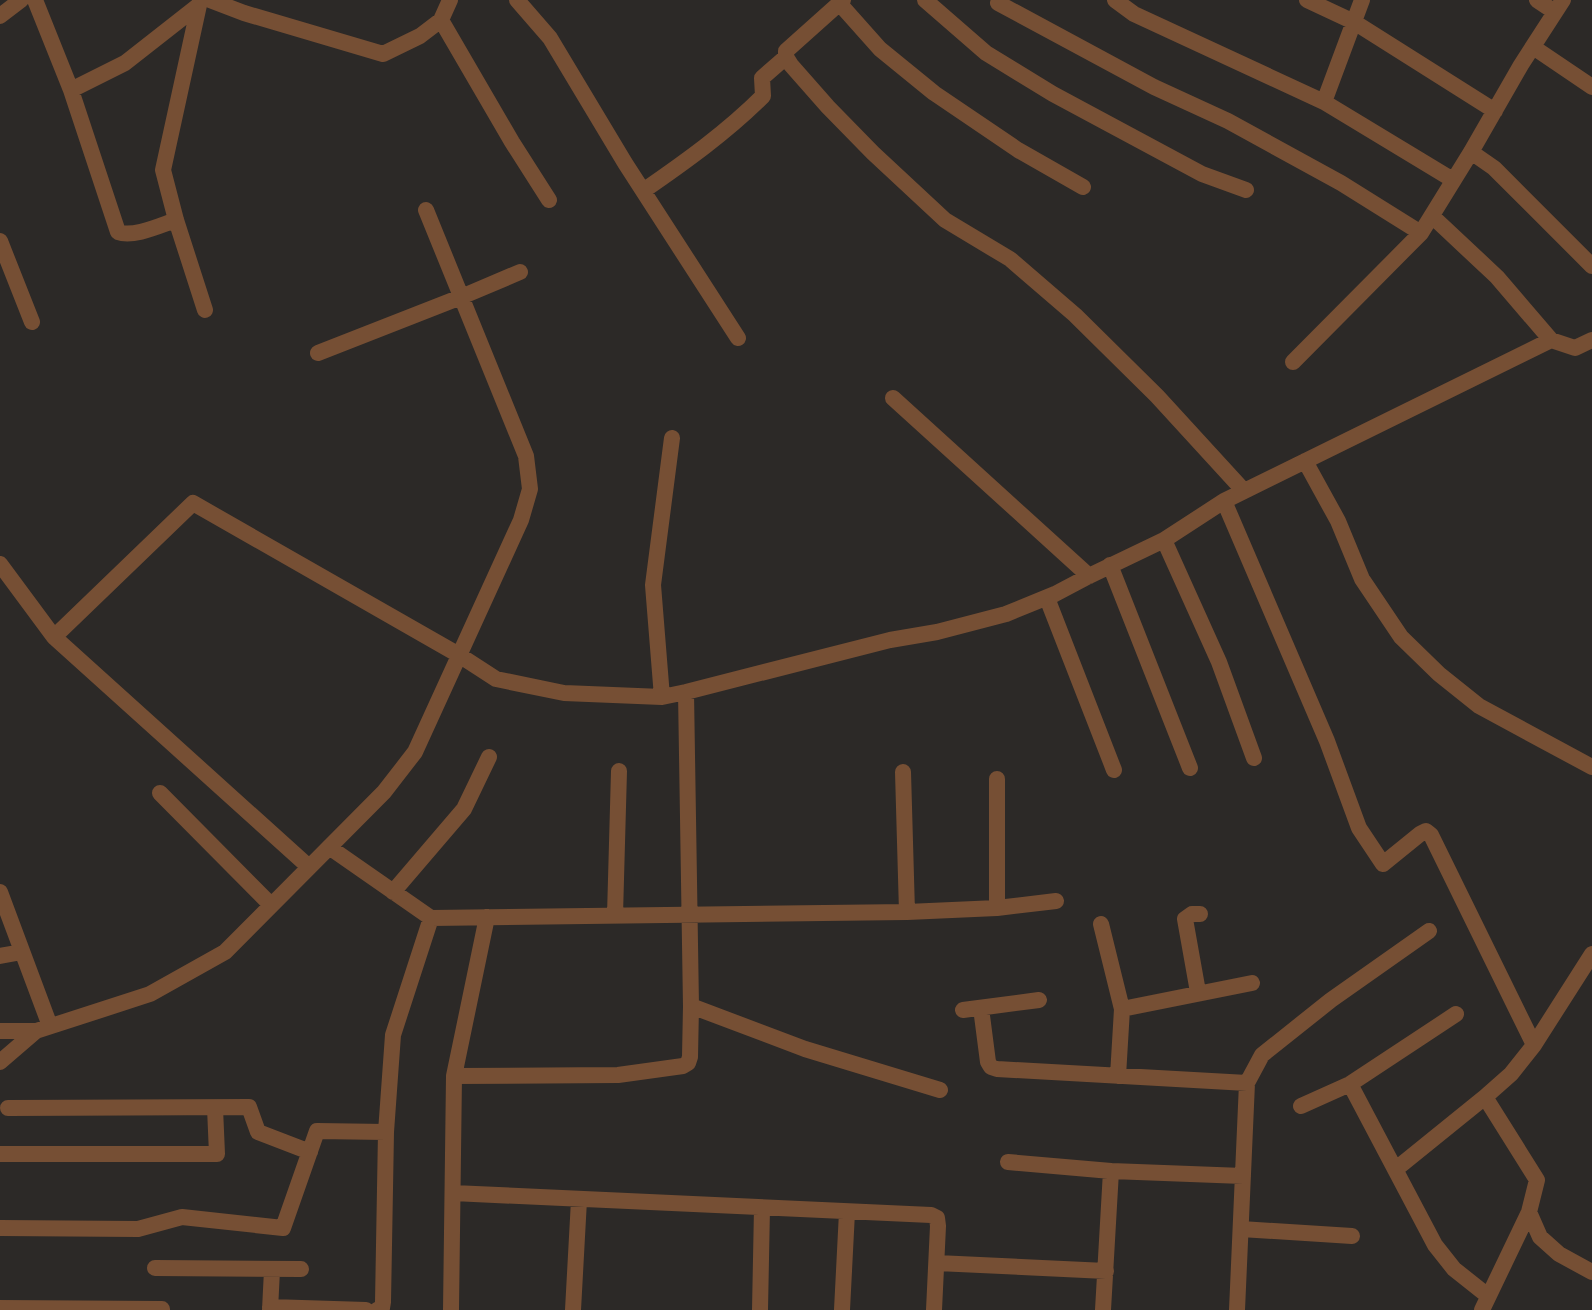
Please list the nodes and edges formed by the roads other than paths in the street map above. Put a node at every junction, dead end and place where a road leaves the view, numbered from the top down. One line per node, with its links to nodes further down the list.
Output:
1 (21, 0): 14 (street)
2 (35, 0): 20 (street)
3 (450, 0): 15 (street)
4 (517, 0): 27 (street)
5 (925, 0): 26 (street)
6 (1115, 0): 21 (street)
7 (1307, 0): 16 (street)
8 (1362, 0): 16 (street)
9 (1537, 0): 13 (street)
10 (841, 1): 18 (street); 25 (street)
11 (203, 2): 15 (street); 20 (street); 31 (street)
12 (998, 3): 32 (street)
13 (1559, 6): 17 (street)
14 (0, 16)
15 (441, 20): 28 (street)
16 (1354, 22): 21 (street); 22 (street)
17 (1533, 47): 19 (street); 22 (street)
18 (786, 57): 27 (street); 48 (street)
19 (1592, 87)
20 (71, 90): 31 (street)
21 (1324, 102): 24 (street)
22 (1495, 111): 23 (street)
23 (1471, 152): 24 (street); 34 (street)
24 (1453, 180): 30 (street)
25 (1083, 187)
26 (1246, 190)
27 (643, 191): 39 (street)
28 (549, 200)
29 (426, 210): 36 (street)
30 (1432, 216): 32 (street); 40 (street)
31 (176, 220): 37 (street)
32 (1421, 233): 44 (street)
33 (0, 241): 38 (street)
34 (1592, 266)
35 (520, 272): 36 (street)
36 (461, 297): 43 (street); 56 (street)
37 (205, 310)
38 (32, 322)
39 (738, 338)
40 (1551, 340): 42 (street); 47 (street)
41 (1592, 340): 42 (street)
42 (1584, 350)
43 (318, 353)
44 (1293, 362)
45 (893, 398): 53 (street)
46 (672, 438): 58 (street)
47 (1305, 461): 48 (street); 61 (street)
48 (1244, 491): 49 (street)
49 (1224, 501): 50 (street); 96 (street)
50 (1164, 540): 52 (street); 60 (street)
51 (0, 564): 55 (street)
52 (1110, 565): 53 (street); 62 (street)
53 (1089, 576): 54 (street)
54 (1047, 598): 57 (street); 63 (street)
55 (54, 637): 56 (street); 69 (street)
56 (459, 655): 58 (street); 68 (street)
57 (686, 692): 58 (street); 76 (street)
58 (662, 697)
59 (489, 757): 71 (street)
60 (1254, 758)
61 (1592, 767)
62 (1190, 768)
63 (1114, 770)
64 (619, 771): 78 (street)
65 (903, 772): 75 (street)
66 (997, 779): 74 (street)
67 (160, 793): 73 (street)
68 (329, 847): 69 (street); 71 (street)
69 (309, 867): 73 (street)
70 (0, 892): 83 (street)
71 (393, 892): 80 (street)
72 (1056, 901): 74 (street)
73 (271, 905): 94 (street)
74 (997, 908): 75 (street)
75 (907, 912): 76 (street)
76 (690, 914): 78 (street); 89 (street)
77 (1200, 914): 87 (street)
78 (615, 915): 79 (street)
79 (487, 917): 80 (street); 98 (street)
80 (431, 918): 107 (street)
81 (1101, 924): 91 (street)
82 (1429, 931): 100 (street)
83 (22, 952): 85 (street); 94 (street)
84 (1592, 954): 96 (street)
85 (0, 956)
86 (1252, 983): 87 (street)
87 (1198, 992): 91 (street)
88 (1039, 1000): 90 (street)
89 (691, 1006): 98 (street); 102 (street)
90 (981, 1008): 92 (street); 99 (street)
91 (1122, 1009): 99 (street)
92 (963, 1010)
93 (1456, 1014): 101 (street)
94 (43, 1029): 95 (street); 97 (street)
95 (0, 1031)
96 (1534, 1045): 103 (street)
97 (0, 1062)
98 (454, 1076): 114 (street)
99 (1118, 1076): 100 (street)
100 (1247, 1083): 113 (street)
101 (1350, 1084): 104 (street); 111 (street)
102 (940, 1090)
103 (1485, 1097): 111 (street); 118 (street)
104 (1301, 1106)
105 (8, 1108): 106 (street)
106 (215, 1108): 108 (street); 109 (street)
107 (386, 1132): 108 (street); 133 (street)
108 (310, 1152): 119 (street)
109 (0, 1154)
110 (1008, 1162): 112 (street)
111 (1396, 1169): 128 (street)
112 (1111, 1171): 113 (street); 126 (street)
113 (1243, 1176): 120 (street)
114 (453, 1193): 115 (street); 134 (street)
115 (579, 1200): 116 (street); 135 (street)
116 (762, 1208): 117 (street); 137 (street)
117 (847, 1212): 122 (street); 138 (street)
118 (1529, 1212): 127 (street); 128 (street)
119 (0, 1228)
120 (1241, 1229): 121 (street); 141 (street)
121 (1352, 1236)
122 (937, 1263): 126 (street); 139 (street)
123 (155, 1268): 125 (street)
124 (301, 1269): 125 (street)
125 (272, 1270): 131 (street)
126 (1106, 1271): 140 (street)
127 (1592, 1272)
128 (1485, 1303)
129 (0, 1308): 130 (street)
130 (162, 1309)
131 (270, 1309): 132 (street)
132 (366, 1310)
133 (377, 1310)
134 (451, 1310)
135 (573, 1310): 136 (street)
136 (584, 1310)
137 (760, 1310)
138 (842, 1310)
139 (934, 1310)
140 (1103, 1310)
141 (1237, 1310)

